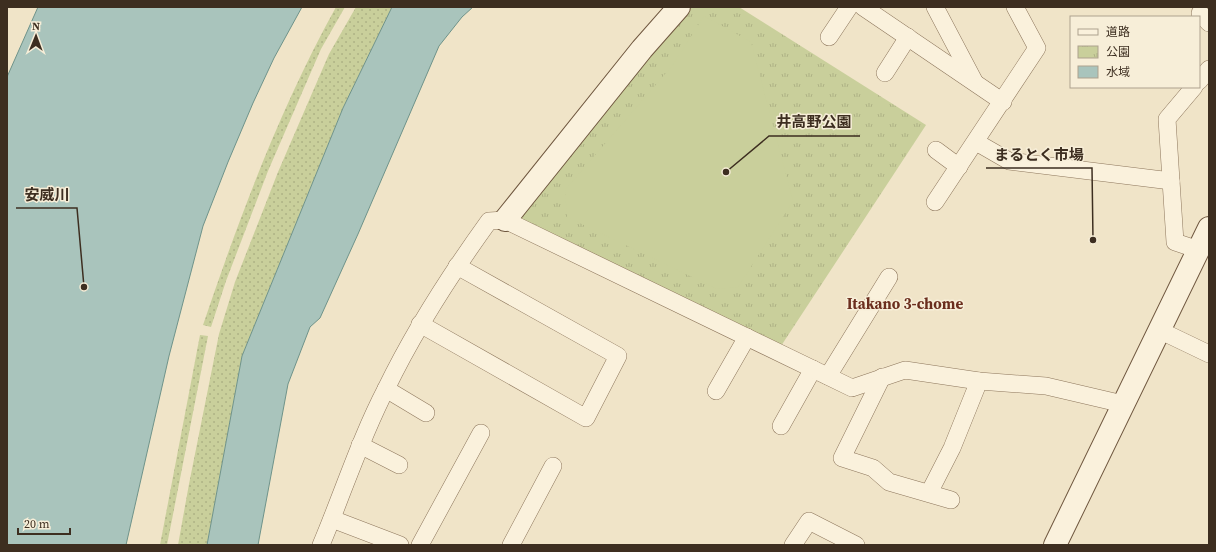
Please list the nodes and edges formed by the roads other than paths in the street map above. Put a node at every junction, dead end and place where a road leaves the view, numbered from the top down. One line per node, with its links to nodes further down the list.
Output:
1 (679, 7): 19 (street)
2 (849, 7): 6 (street)
3 (863, 7): 7 (street)
4 (935, 7): 11 (street)
5 (1017, 8): 13 (street)
6 (829, 36)
7 (908, 37): 9 (street); 11 (street)
8 (1209, 69): 10 (street)
9 (885, 73)
10 (1200, 80)
11 (976, 84): 13 (street)
12 (1193, 88): 17 (street)
13 (1003, 102): 14 (street)
14 (976, 142): 16 (street); 17 (street)
15 (936, 150): 16 (street)
16 (959, 167): 18 (street)
17 (1171, 181): 21 (street)
18 (935, 202)
19 (504, 220): 22 (street); 26 (street)
20 (1209, 228): 21 (street)
21 (1199, 250): 25 (street)
22 (457, 266): 24 (street); 24 (street)
23 (889, 277): 28 (street)
24 (420, 324): 31 (street)
25 (1159, 330): 27 (street); 33 (street)
26 (747, 337): 28 (street); 32 (street)
27 (1209, 354)
28 (820, 373): 29 (street); 35 (street)
29 (882, 377): 30 (street); 40 (street)
30 (979, 381): 33 (street); 40 (street)
31 (386, 389): 34 (street); 37 (street)
32 (716, 391)
33 (1123, 404): 49 (street)
34 (426, 413)
35 (781, 426)
36 (481, 433): 45 (street)
37 (360, 445): 38 (street); 42 (street)
38 (399, 465)
39 (553, 466): 46 (street)
40 (929, 493): 41 (street)
41 (951, 500)
42 (332, 519): 43 (street); 44 (street)
43 (321, 545)
44 (400, 545)
45 (420, 545)
46 (511, 545)
47 (793, 545): 48 (street)
48 (856, 545)
49 (1055, 545)

